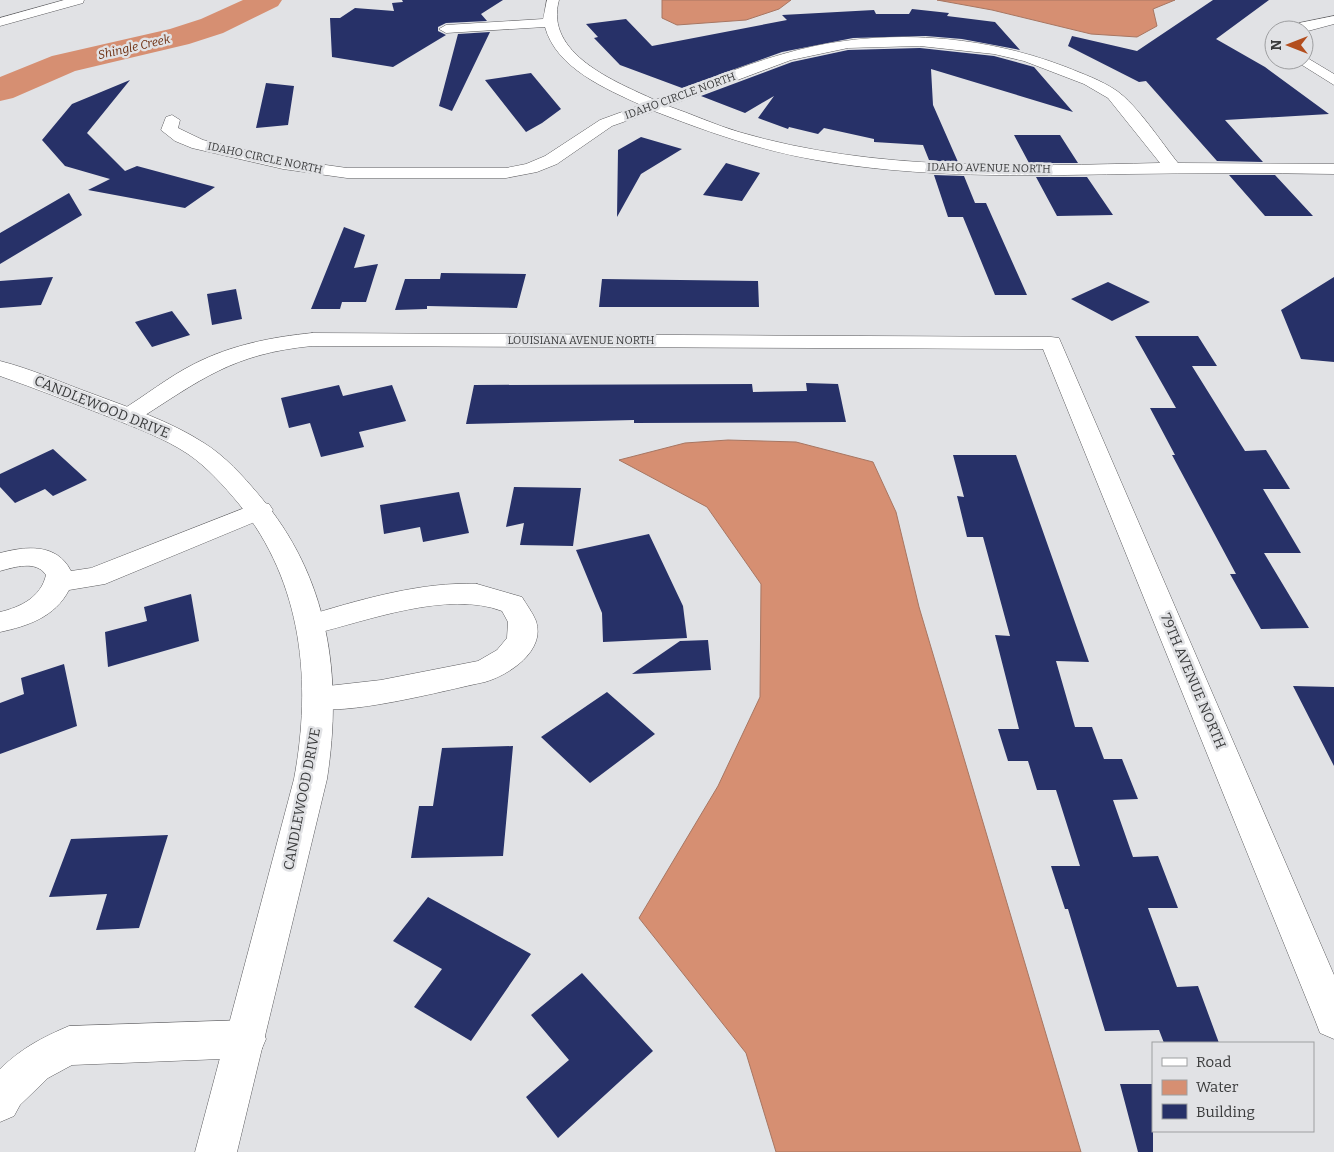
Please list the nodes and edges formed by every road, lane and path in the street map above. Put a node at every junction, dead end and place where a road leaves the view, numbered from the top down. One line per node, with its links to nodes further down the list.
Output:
1 (78, 0): 3 (street)
2 (553, 0): 6 (street)
3 (60, 2): 5 (street)
4 (1334, 20): 7 (street)
5 (0, 22)
6 (550, 23): 8 (street); 11 (street, IDAHO AVENUE NORTH)
7 (1314, 24)
8 (446, 29)
9 (1314, 68): 10 (street)
10 (1334, 80)
11 (652, 105): 12 (street, IDAHO CIRCLE NORTH); 13 (street, IDAHO AVENUE NORTH); 13 (street, IDAHO CIRCLE NORTH)
12 (172, 120)
13 (1173, 168): 14 (street, IDAHO AVENUE NORTH)
14 (1334, 169)
15 (1051, 343): 17 (street, LOUISIANA AVENUE NORTH); 24 (street, 79TH AVENUE NORTH)
16 (0, 368): 17 (street, CANDLEWOOD DRIVE)
17 (128, 416): 18 (street, CANDLEWOOD DRIVE)
18 (260, 510): 20 (street); 22 (street, CANDLEWOOD DRIVE)
19 (0, 562): 20 (street)
20 (60, 582): 21 (street)
21 (0, 622)
22 (313, 624): 23 (street, CANDLEWOOD DRIVE); 23 (street)
23 (319, 698): 25 (street, CANDLEWOOD DRIVE)
24 (1334, 1020)
25 (246, 1039): 26 (street); 27 (street, CANDLEWOOD DRIVE)
26 (0, 1102)
27 (216, 1152)

